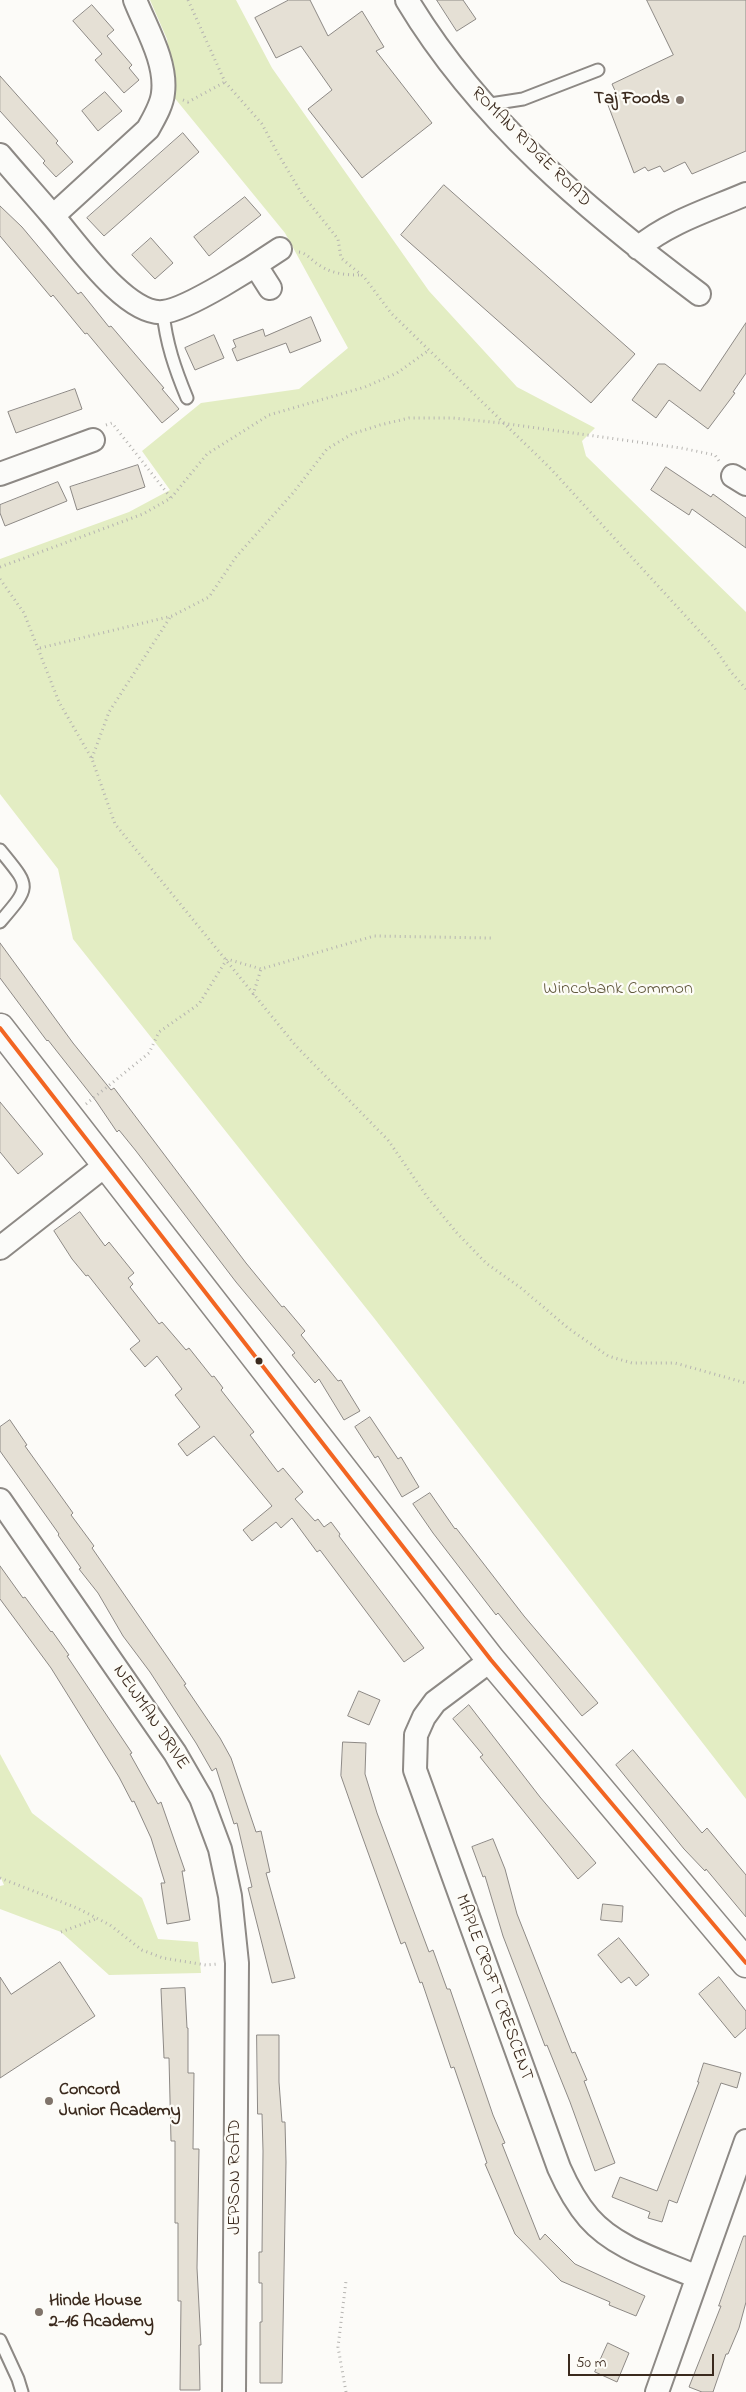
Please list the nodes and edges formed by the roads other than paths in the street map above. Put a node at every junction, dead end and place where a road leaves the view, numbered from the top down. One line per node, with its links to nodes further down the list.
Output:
1 (135, 0): 7 (street)
2 (407, 0): 4 (street, ROMAN RIDGE ROAD)
3 (598, 70): 4 (lane)
4 (484, 105): 8 (street, ROMAN RIDGE ROAD)
5 (0, 155): 7 (street)
6 (746, 194): 8 (street)
7 (53, 216): 13 (street)
8 (638, 248): 12 (street, ROMAN RIDGE ROAD)
9 (280, 249): 10 (street)
10 (256, 266): 11 (street); 13 (street)
11 (270, 288)
12 (699, 294)
13 (163, 312): 14 (lane)
14 (186, 398)
15 (93, 440): 16 (street)
16 (0, 474)
17 (0, 850): 18 (lane)
18 (0, 922)
19 (0, 1028): 20 (street)
20 (107, 1164): 21 (street); 23 (street)
21 (0, 1248)
22 (0, 1500): 24 (street, NEWMAN DRIVE)
23 (491, 1660): 25 (street); 27 (street, MAPLE CROFT CRESCENT)
24 (237, 1963): 30 (street, JEPSON ROAD)
25 (746, 1964)
26 (746, 2141): 27 (street)
27 (697, 2277): 31 (street)
28 (0, 2340): 29 (lane)
29 (22, 2392)
30 (234, 2392)
31 (657, 2392)

